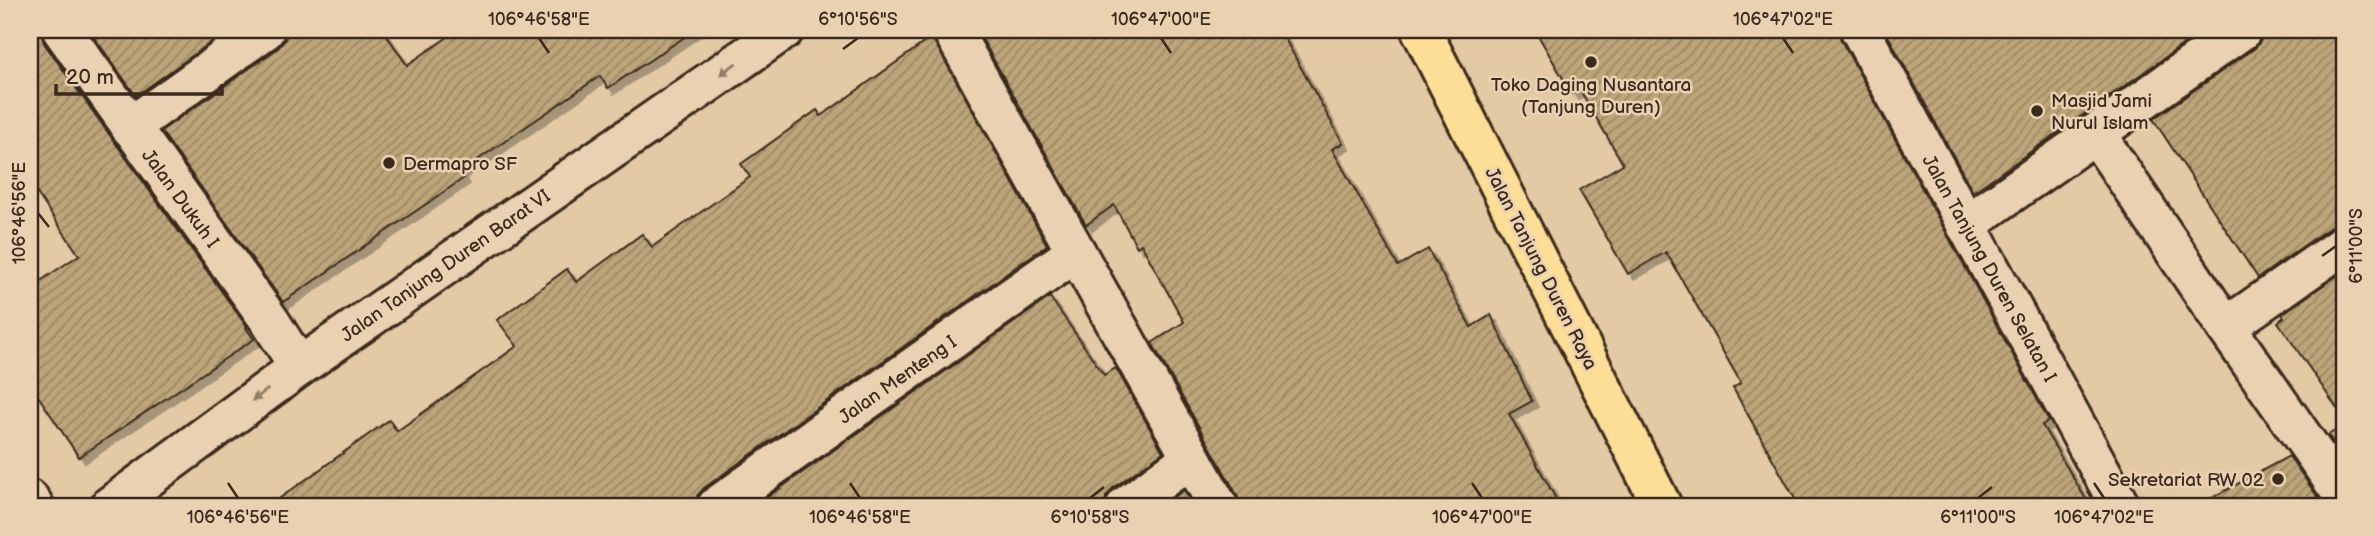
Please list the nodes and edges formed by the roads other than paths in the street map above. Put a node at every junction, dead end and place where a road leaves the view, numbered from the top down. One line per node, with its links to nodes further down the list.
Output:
1 (62, 30): 8 (street, Jalan Dukuh I)
2 (265, 30): 8 (street)
3 (784, 30): 14 (street, Jalan Tanjung Duren Barat VI, one-way to 14)
4 (953, 30): 12 (street)
5 (1421, 30): 23 (main road, Jalan Tanjung Duren Raya)
6 (1860, 30): 10 (street, Jalan Tanjung Duren Selatan I)
7 (2242, 30): 9 (street)
8 (130, 127): 14 (street, Jalan Dukuh I)
9 (2096, 134): 10 (street); 13 (street)
10 (1966, 225): 24 (street, Jalan Tanjung Duren Selatan I)
11 (2345, 244): 13 (street)
12 (1076, 252): 15 (street); 20 (street, Jalan Menteng I)
13 (2226, 327): 16 (street)
14 (299, 366): 19 (street, Jalan Tanjung Duren Barat VI, one-way to 19)
15 (1191, 458): 21 (street); 22 (street)
16 (2345, 498)
17 (30, 500): 18 (street)
18 (34, 506)
19 (110, 506)
20 (718, 506)
21 (1126, 506)
22 (1218, 506)
23 (1662, 506)
24 (2120, 506)

